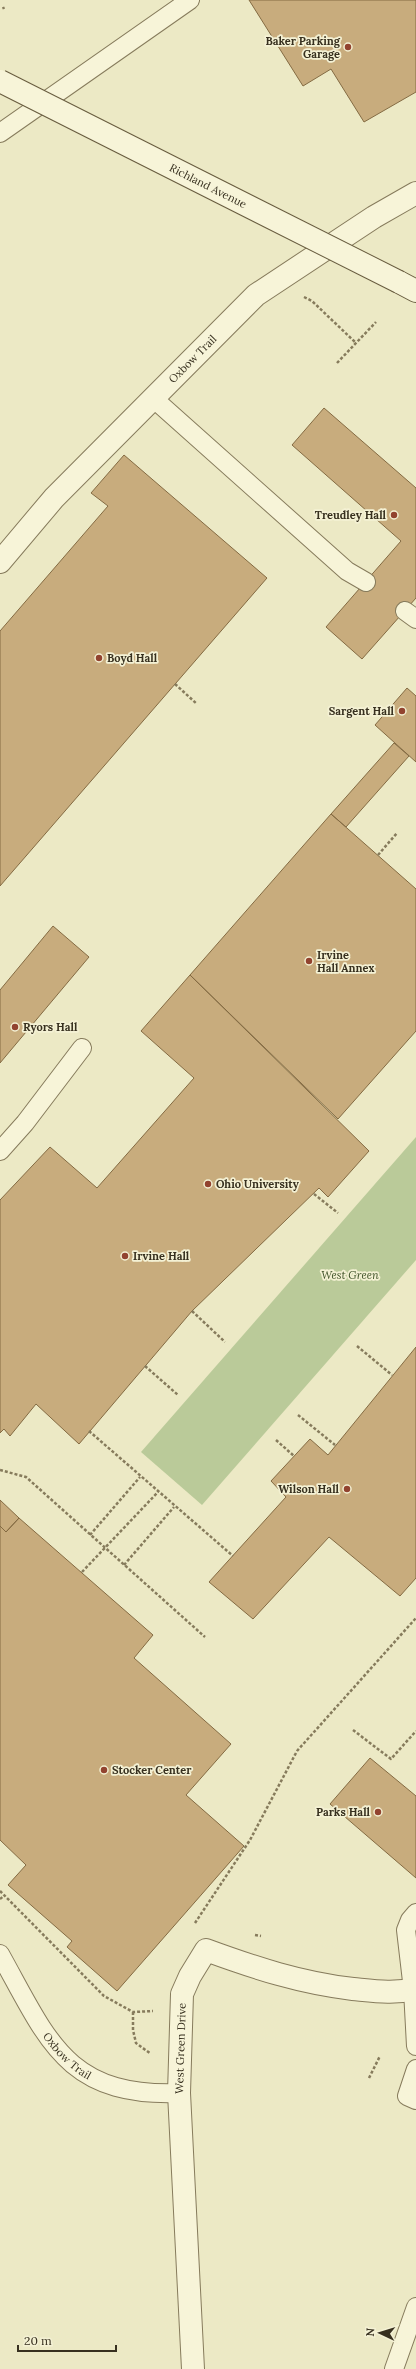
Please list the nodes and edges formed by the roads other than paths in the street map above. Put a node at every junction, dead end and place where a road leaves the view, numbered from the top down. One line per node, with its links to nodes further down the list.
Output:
1 (190, 0): 3 (lane)
2 (0, 81): 5 (street, Richland Avenue, bridge)
3 (0, 133)
4 (416, 193): 6 (street, Oxbow Trail)
5 (407, 287)
6 (154, 398): 7 (street, Oxbow Trail); 8 (lane)
7 (0, 562)
8 (366, 582)
9 (82, 1048): 10 (lane)
10 (0, 1151)
11 (416, 1913): 13 (lane)
12 (0, 1954): 16 (lane, Oxbow Trail)
13 (415, 1990): 14 (lane); 16 (street, West Green Drive)
14 (416, 2046)
15 (416, 2069): 17 (lane)
16 (179, 2093): 19 (street, West Green Drive)
17 (416, 2100)
18 (416, 2306): 20 (lane)
19 (194, 2369)
20 (394, 2369)

